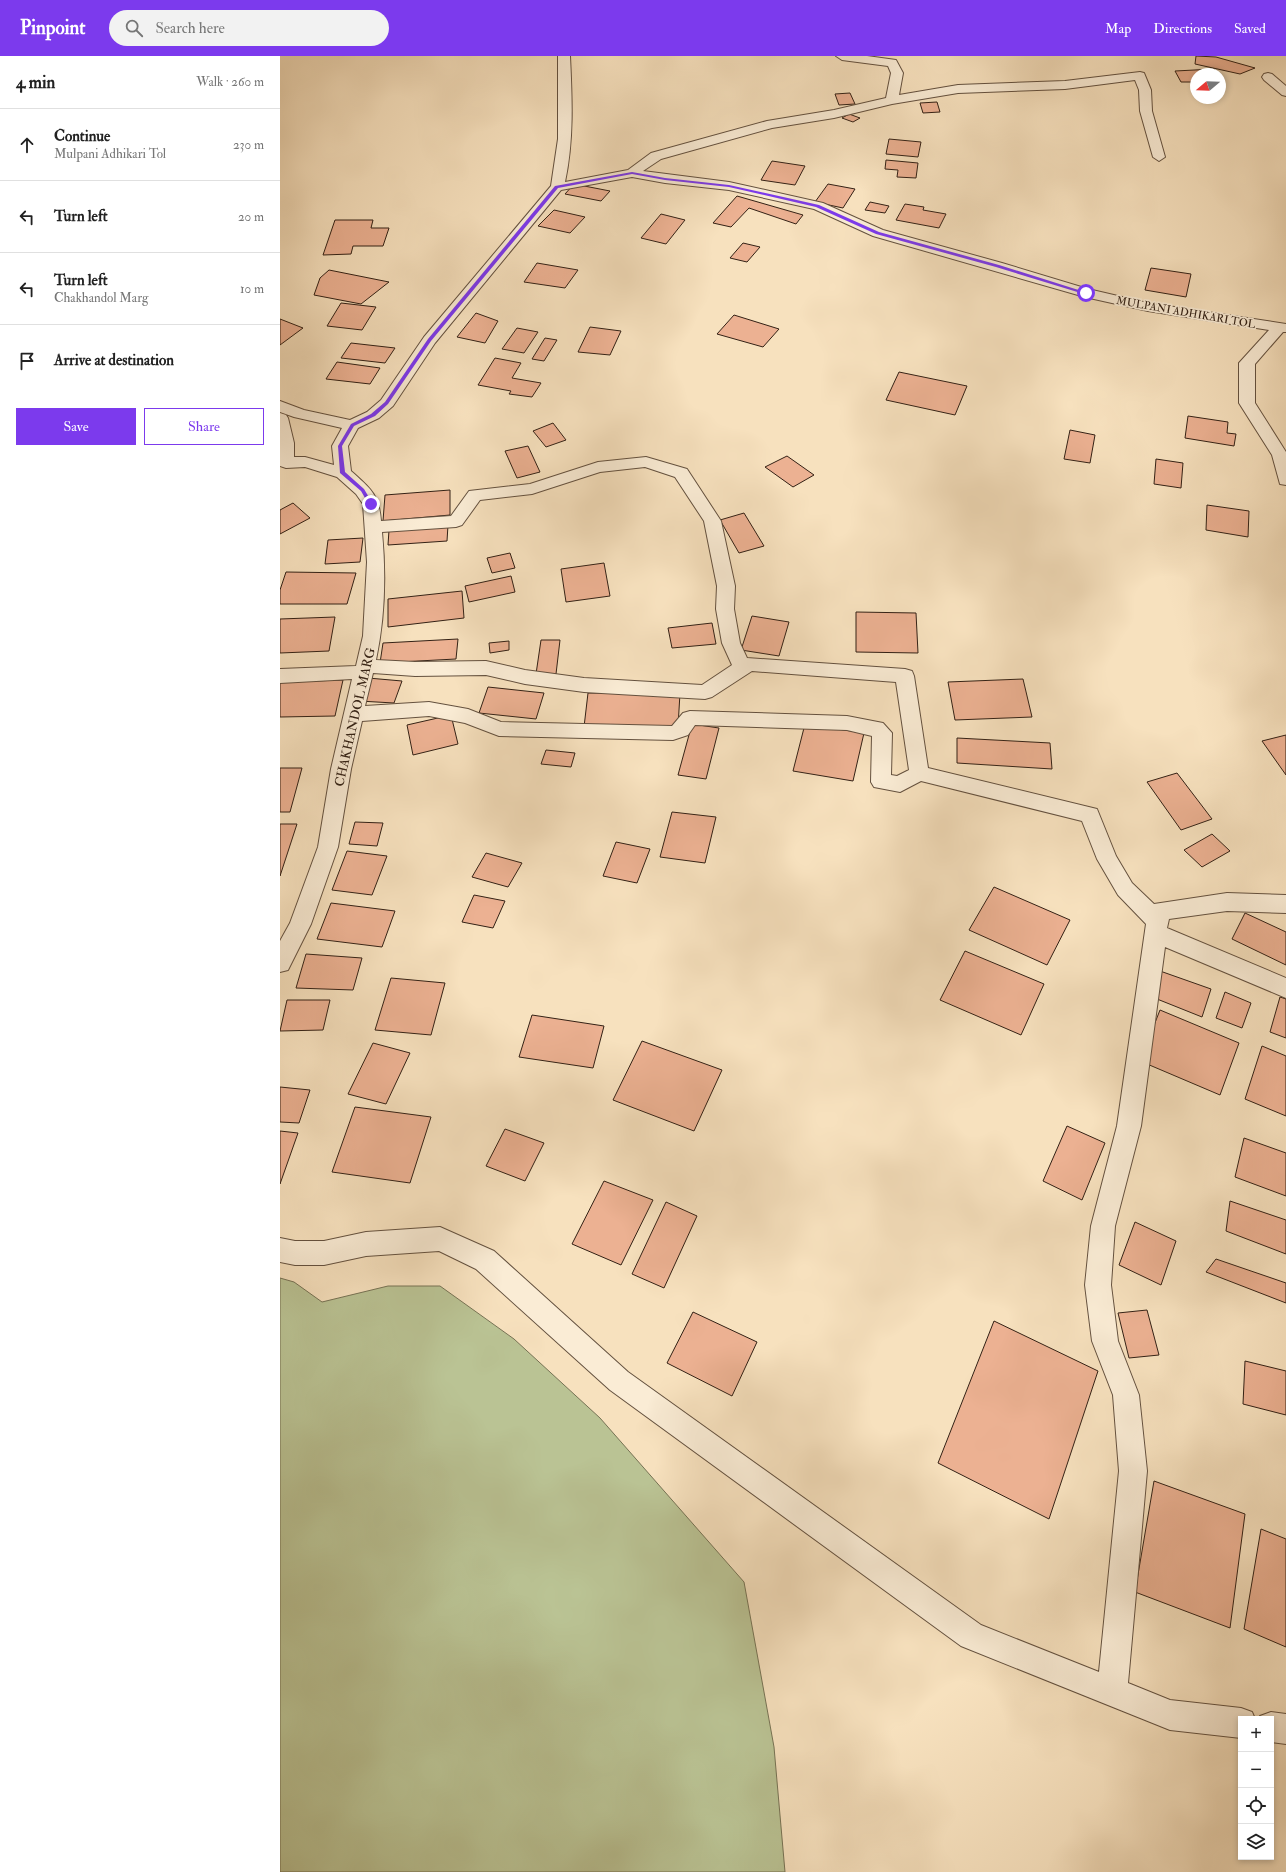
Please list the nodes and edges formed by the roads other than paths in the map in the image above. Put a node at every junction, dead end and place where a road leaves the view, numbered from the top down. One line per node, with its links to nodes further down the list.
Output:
1 (564, 56): 8 (street)
2 (842, 56): 5 (street)
3 (1286, 76): 4 (street)
4 (1286, 92)
5 (892, 100): 6 (street); 7 (street)
6 (1159, 157)
7 (632, 173): 8 (street, MULPANI ADHIKARI TOL); 9 (street, MULPANI ADHIKARI TOL)
8 (557, 187): 12 (street)
9 (1282, 328): 15 (street)
10 (280, 406): 12 (street)
11 (280, 418): 13 (street)
12 (352, 425): 14 (street)
13 (283, 466): 14 (street)
14 (343, 473): 16 (street, CHAKHANDOL MARG)
15 (1286, 480)
16 (373, 527): 17 (street); 18 (street, CHAKHANDOL MARG)
17 (743, 668): 18 (street); 21 (street)
18 (364, 669): 19 (street); 20 (street, CHAKHANDOL MARG)
19 (280, 676)
20 (354, 714): 21 (street); 24 (street, CHAKHANDOL MARG)
21 (919, 773): 23 (street)
22 (1286, 904): 23 (street)
23 (1157, 928): 25 (street); 27 (street)
24 (280, 963)
25 (1286, 988)
26 (280, 1250): 27 (street)
27 (1112, 1692): 28 (street)
28 (1238, 1723)
29 (1274, 1727): 30 (street)
30 (1286, 1729)

